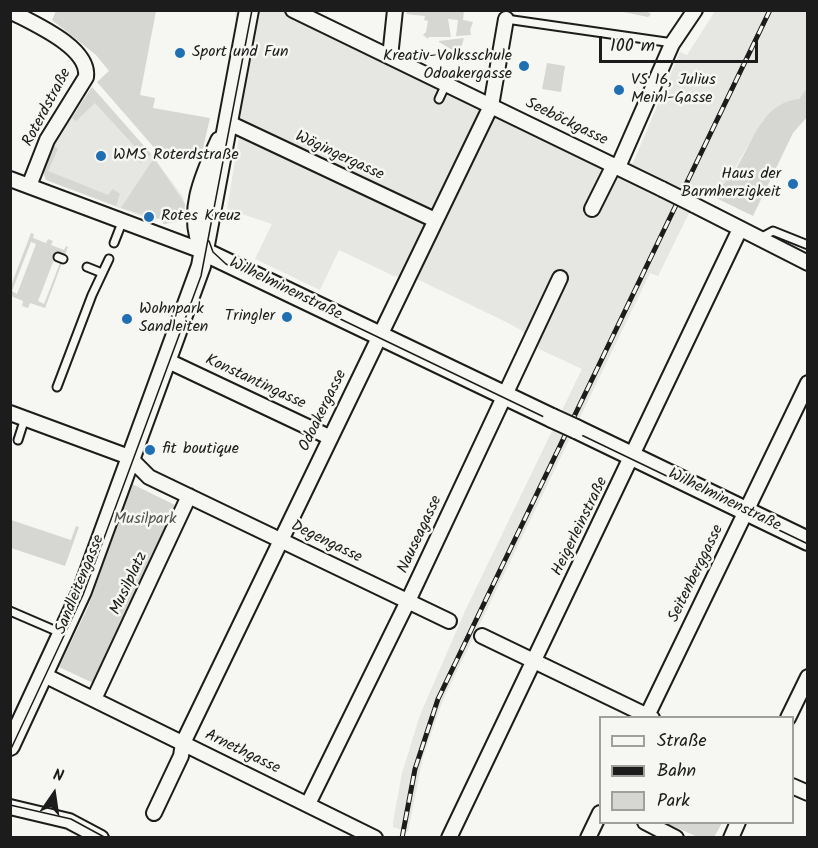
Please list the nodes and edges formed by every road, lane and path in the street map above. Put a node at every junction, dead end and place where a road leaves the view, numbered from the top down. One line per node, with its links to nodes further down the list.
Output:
1 (249, 10): 12 (main road, Sandleitengasse)
2 (293, 10): 8 (street, Seeböckgasse)
3 (395, 10): 8 (street)
4 (695, 10): 7 (street)
5 (10, 11): 15 (street, Roterdstraße)
6 (506, 19): 7 (lane); 11 (street, Odoakergasse)
7 (673, 43): 13 (street)
8 (390, 57): 9 (street, Seeböckgasse)
9 (446, 84): 10 (lane); 11 (street, Seeböckgasse)
10 (439, 99)
11 (491, 106): 13 (street, Seeböckgasse); 18 (street, Odoakergasse)
12 (229, 123): 18 (street, Wögingergasse); 23 (main road, Sandleitengasse)
13 (616, 166): 16 (street); 19 (street, Seeböckgasse, bridge)
14 (10, 179): 15 (street, Wilhelminenstraße)
15 (29, 186): 17 (street, Wilhelminenstraße)
16 (592, 209)
17 (123, 220): 21 (lane); 23 (street, Wilhelminenstraße)
18 (435, 220): 29 (street, Odoakergasse)
19 (740, 229): 20 (street); 39 (street, Heigerleinstraße)
20 (758, 239): 22 (lane); 25 (street)
21 (114, 243)
22 (807, 245)
23 (205, 252): 29 (main road, Wilhelminenstraße); 30 (main road, Sandleitengasse)
24 (108, 259): 27 (lane)
25 (807, 263)
26 (87, 267): 27 (lane)
27 (102, 273): 32 (lane)
28 (560, 278): 33 (street, Nauseagasse)
29 (380, 336): 33 (main road, Wilhelminenstraße); 36 (street, Odoakergasse)
30 (166, 360): 36 (street, Konstantingasse); 38 (main road, Sandleitengasse)
31 (807, 383): 41 (street, Seitenberggasse)
32 (57, 387)
33 (505, 396): 39 (main road, Wilhelminenstraße, bridge); 44 (street, Nauseagasse)
34 (10, 413): 35 (street)
35 (25, 418): 37 (lane); 38 (street)
36 (329, 437): 42 (street, Odoakergasse)
37 (18, 440)
38 (129, 457): 40 (street); 47 (main road, Sandleitengasse)
39 (633, 457): 41 (main road, Wilhelminenstraße); 49 (street, Heigerleinstraße)
40 (189, 496): 42 (street, Degengasse); 52 (street, Musilplatz)
41 (745, 511): 43 (main road, Wilhelminenstraße); 54 (street, Seitenberggasse)
42 (281, 540): 44 (street, Degengasse); 56 (street, Odoakergasse)
43 (807, 541)
44 (408, 601): 46 (street, Degengasse); 58 (street, Nauseagasse)
45 (10, 611): 47 (lane)
46 (449, 621)
47 (62, 633): 50 (main road, Sandleitengasse)
48 (482, 636): 49 (street)
49 (535, 661): 53 (street); 65 (street, Heigerleinstraße)
50 (42, 674): 52 (street); 57 (main road, Sandleitengasse)
51 (807, 677): 55 (street)
52 (94, 699): 56 (street, Arnethgasse)
53 (647, 716)
54 (649, 716)
55 (788, 716)
56 (183, 743): 58 (street, Arnethgasse); 60 (street, Odoakergasse)
57 (10, 746)
58 (308, 804): 64 (street, Arnethgasse)
59 (10, 807): 63 (street)
60 (154, 813)
61 (599, 815): 66 (street)
62 (649, 824): 67 (street)
63 (101, 837)
64 (375, 837)
65 (449, 837)
66 (588, 837)
67 (676, 837)

